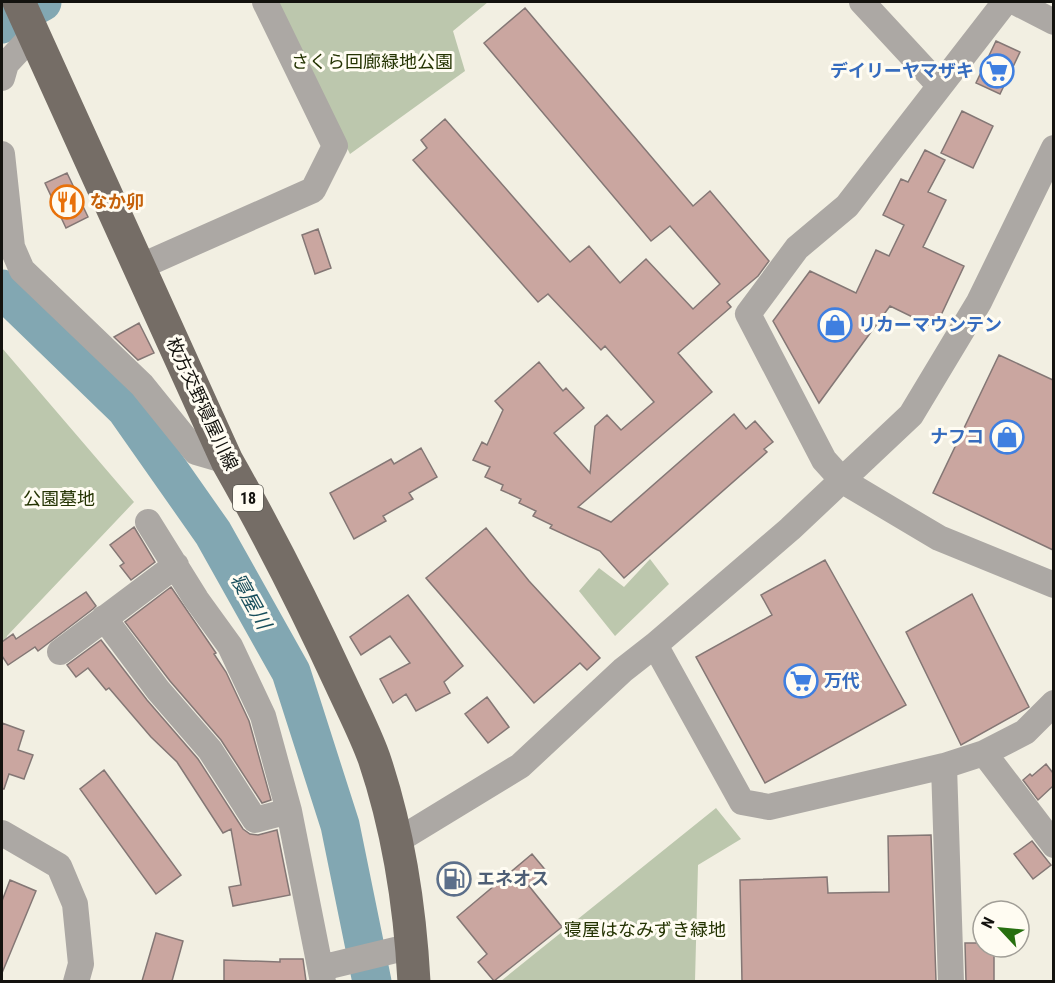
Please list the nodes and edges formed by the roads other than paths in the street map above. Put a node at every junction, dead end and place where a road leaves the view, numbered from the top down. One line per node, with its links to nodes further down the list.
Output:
1 (265, 2): 11 (street)
2 (862, 2): 8 (street)
3 (1005, 2): 8 (street)
4 (1015, 2): 6 (street)
5 (28, 22): 7 (street); 11 (main road, 枚方交野寝屋川線 / 18)
6 (1053, 22)
7 (2, 78)
8 (939, 85): 13 (street)
9 (1053, 148): 13 (street)
10 (2, 154): 12 (street)
11 (138, 268): 12 (main road, 枚方交野寝屋川線 / 18)
12 (227, 461): 25 (main road, 枚方交野寝屋川線 / 18)
13 (843, 481): 16 (street); 18 (street)
14 (148, 522): 15 (street)
15 (176, 565): 17 (street); 23 (street)
16 (1053, 585)
17 (104, 618): 19 (street); 23 (street)
18 (655, 645): 22 (street); 25 (street)
19 (60, 652)
20 (1053, 703): 21 (street)
21 (984, 753): 22 (street); 26 (street)
22 (944, 766): 31 (street)
23 (289, 811): 28 (street)
24 (2, 833): 29 (street)
25 (397, 840): 27 (main road, 枚方交野寝屋川線 / 18)
26 (1053, 845)
27 (398, 949): 28 (street); 30 (main road, 枚方交野寝屋川線 / 18)
28 (329, 971)
29 (76, 981)
30 (414, 981)
31 (951, 981)

